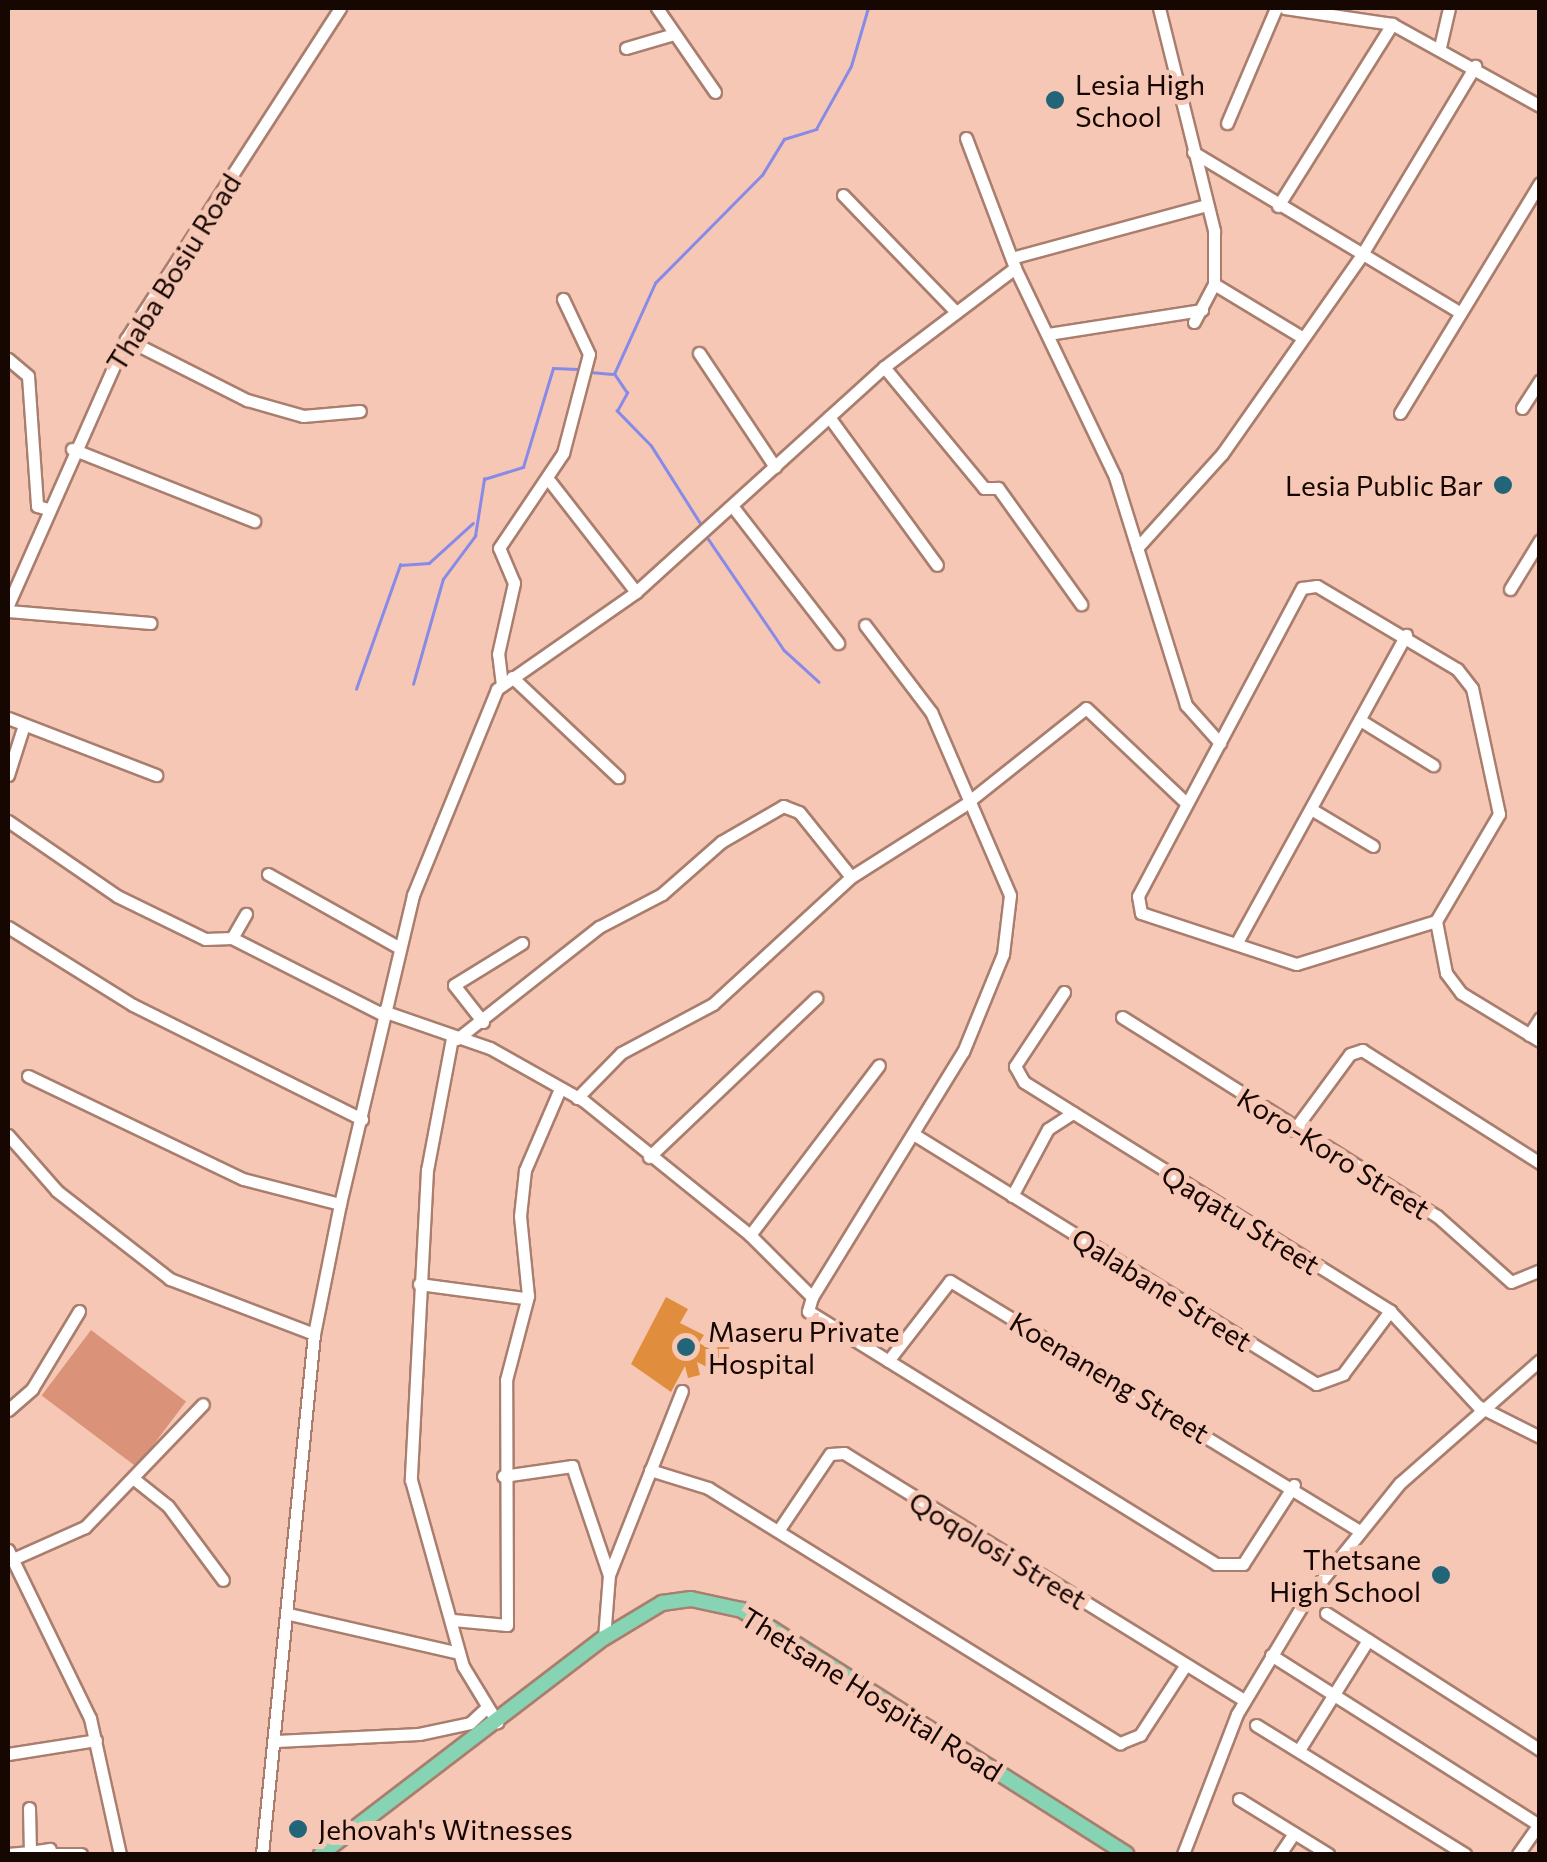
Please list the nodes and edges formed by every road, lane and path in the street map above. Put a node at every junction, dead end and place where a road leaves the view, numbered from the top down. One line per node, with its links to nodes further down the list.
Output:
1 (340, 8): 31 (street, Thaba Bosiu Road)
2 (657, 8): 8 (street)
3 (1159, 8): 16 (street)
4 (1276, 8): 14 (street)
5 (1285, 8): 7 (street)
6 (1449, 8): 9 (street)
7 (1392, 24): 9 (street); 20 (street)
8 (674, 34): 10 (street); 12 (street)
9 (1440, 47): 11 (street)
10 (626, 48)
11 (1475, 66): 13 (street); 21 (street)
12 (715, 92)
13 (1540, 106)
14 (1227, 123)
15 (966, 138): 22 (street)
16 (1193, 152): 19 (street); 20 (street)
17 (1540, 183): 26 (street)
18 (843, 195): 27 (street)
19 (1206, 204): 22 (street); 23 (street)
20 (1278, 206): 21 (street)
21 (1362, 256): 26 (street); 30 (street)
22 (1015, 263): 27 (street); 29 (street)
23 (1214, 284): 25 (street); 30 (street)
24 (564, 299): 42 (street)
25 (1202, 310): 28 (street); 29 (street)
26 (1456, 310): 38 (street)
27 (956, 312): 34 (street)
28 (1194, 322)
29 (1048, 334): 47 (street)
30 (1300, 336): 47 (street)
31 (126, 339): 37 (street); 40 (street, Thaba Bosiu Road)
32 (699, 353): 41 (street)
33 (8, 359): 44 (street)
34 (884, 366): 39 (street); 51 (street)
35 (1540, 380): 36 (street)
36 (1522, 408)
37 (360, 410)
38 (1400, 413)
39 (829, 417): 41 (street); 48 (street)
40 (72, 449): 44 (street, Thaba Bosiu Road); 45 (street)
41 (775, 468): 43 (street)
42 (548, 479): 50 (street); 57 (street)
43 (734, 507): 50 (street); 56 (street)
44 (48, 508): 52 (street, Thaba Bosiu Road)
45 (254, 521)
46 (1538, 546): 49 (street)
47 (1138, 548): 61 (street)
48 (937, 564)
49 (1510, 590)
50 (636, 592): 57 (street)
51 (1081, 604)
52 (8, 608): 53 (street)
53 (150, 623)
54 (865, 625): 66 (street)
55 (1406, 635): 59 (street); 61 (street); 74 (street)
56 (838, 644)
57 (507, 681): 65 (street); 79 (street)
58 (8, 718): 60 (street)
59 (1360, 720): 62 (street); 68 (street)
60 (24, 725): 63 (street); 64 (street)
61 (1220, 744): 67 (street)
62 (1433, 765)
63 (8, 775)
64 (156, 775)
65 (618, 777)
66 (967, 801): 67 (street); 72 (street); 95 (street)
67 (1185, 802): 78 (street)
68 (1311, 809): 70 (street); 78 (street)
69 (8, 821): 76 (street)
70 (1374, 846)
71 (268, 874): 79 (street)
72 (851, 877): 85 (street); 91 (street)
73 (246, 914): 76 (street)
74 (1436, 921): 78 (street); 87 (street)
75 (8, 927): 93 (street)
76 (232, 938): 82 (street)
77 (522, 943): 85 (street)
78 (1236, 944)
79 (400, 948): 82 (street)
80 (1064, 992): 92 (street, Qaqatu Street)
81 (816, 998): 97 (street)
82 (383, 1013): 86 (street); 93 (street)
83 (1122, 1017): 94 (street, Koro-Koro Street)
84 (1540, 1018): 87 (street)
85 (483, 1022): 86 (street)
86 (455, 1038): 90 (street); 103 (street)
87 (1534, 1038)
88 (878, 1065): 101 (street)
89 (28, 1076): 100 (street)
90 (560, 1091): 91 (street); 105 (street)
91 (578, 1098): 97 (street)
92 (1073, 1113): 99 (street); 107 (street, Qaqatu Street)
93 (362, 1120): 100 (street)
94 (1294, 1130): 98 (street); 102 (street, Koro-Koro Street)
95 (915, 1134): 99 (street, Qalabane Street); 104 (street)
96 (8, 1135): 108 (street)
97 (649, 1157): 101 (street)
98 (1540, 1163)
99 (1012, 1196): 107 (street, Qalabane Street)
100 (340, 1204): 108 (street)
101 (750, 1235): 104 (street)
102 (1540, 1270)
103 (420, 1284): 105 (street); 127 (street)
104 (812, 1297): 110 (street)
105 (524, 1298): 117 (street)
106 (79, 1310): 114 (street)
107 (1390, 1311): 113 (street, Qaqatu Street)
108 (314, 1334): 126 (street)
109 (1540, 1360): 113 (street)
110 (888, 1361): 119 (street, Koenaneng Street); 119 (street)
111 (682, 1392): 116 (street)
112 (203, 1404): 118 (street)
113 (1478, 1406): 115 (street); 120 (street)
114 (8, 1410)
115 (1540, 1437)
116 (650, 1470): 121 (street); 123 (street)
117 (503, 1476): 123 (street); 127 (street)
118 (134, 1479): 122 (street); 124 (street)
119 (1294, 1485): 120 (street, Koenaneng Street)
120 (1358, 1530): 131 (street)
121 (778, 1531): 132 (street); 132 (street, Qoqolosi Street)
122 (10, 1555): 138 (street)
123 (609, 1575): 128 (street)
124 (223, 1580)
125 (1326, 1613): 129 (street)
126 (289, 1614): 130 (street); 139 (street)
127 (453, 1620): 130 (street)
128 (604, 1638): 136 (main road, Thetsane Hospital Road); 155 (main road, Thetsane Hospital Road)
129 (1368, 1640): 133 (street); 141 (street)
130 (459, 1653): 135 (street)
131 (1271, 1656): 133 (street); 134 (street)
132 (1185, 1666): 134 (street, Qoqolosi Street)
133 (1334, 1695): 140 (street); 145 (street)
134 (1244, 1700): 149 (street)
135 (487, 1707): 136 (street); 139 (street)
136 (496, 1722): 154 (main road, Thetsane Hospital Road)
137 (1256, 1725): 140 (street)
138 (96, 1740): 142 (street); 152 (street)
139 (276, 1741): 153 (street)
140 (1299, 1750): 158 (street)
141 (1540, 1750)
142 (8, 1754)
143 (1238, 1799): 146 (street)
144 (29, 1808): 147 (street)
145 (1539, 1824): 159 (street)
146 (1294, 1833): 156 (street); 157 (street)
147 (30, 1852): 148 (street); 150 (street)
148 (49, 1852): 151 (street)
149 (1187, 1853)
150 (8, 1854)
151 (81, 1854)
152 (120, 1854)
153 (262, 1854)
154 (321, 1854)
155 (1126, 1854)
156 (1280, 1854)
157 (1328, 1854)
158 (1465, 1854)
159 (1518, 1854)

